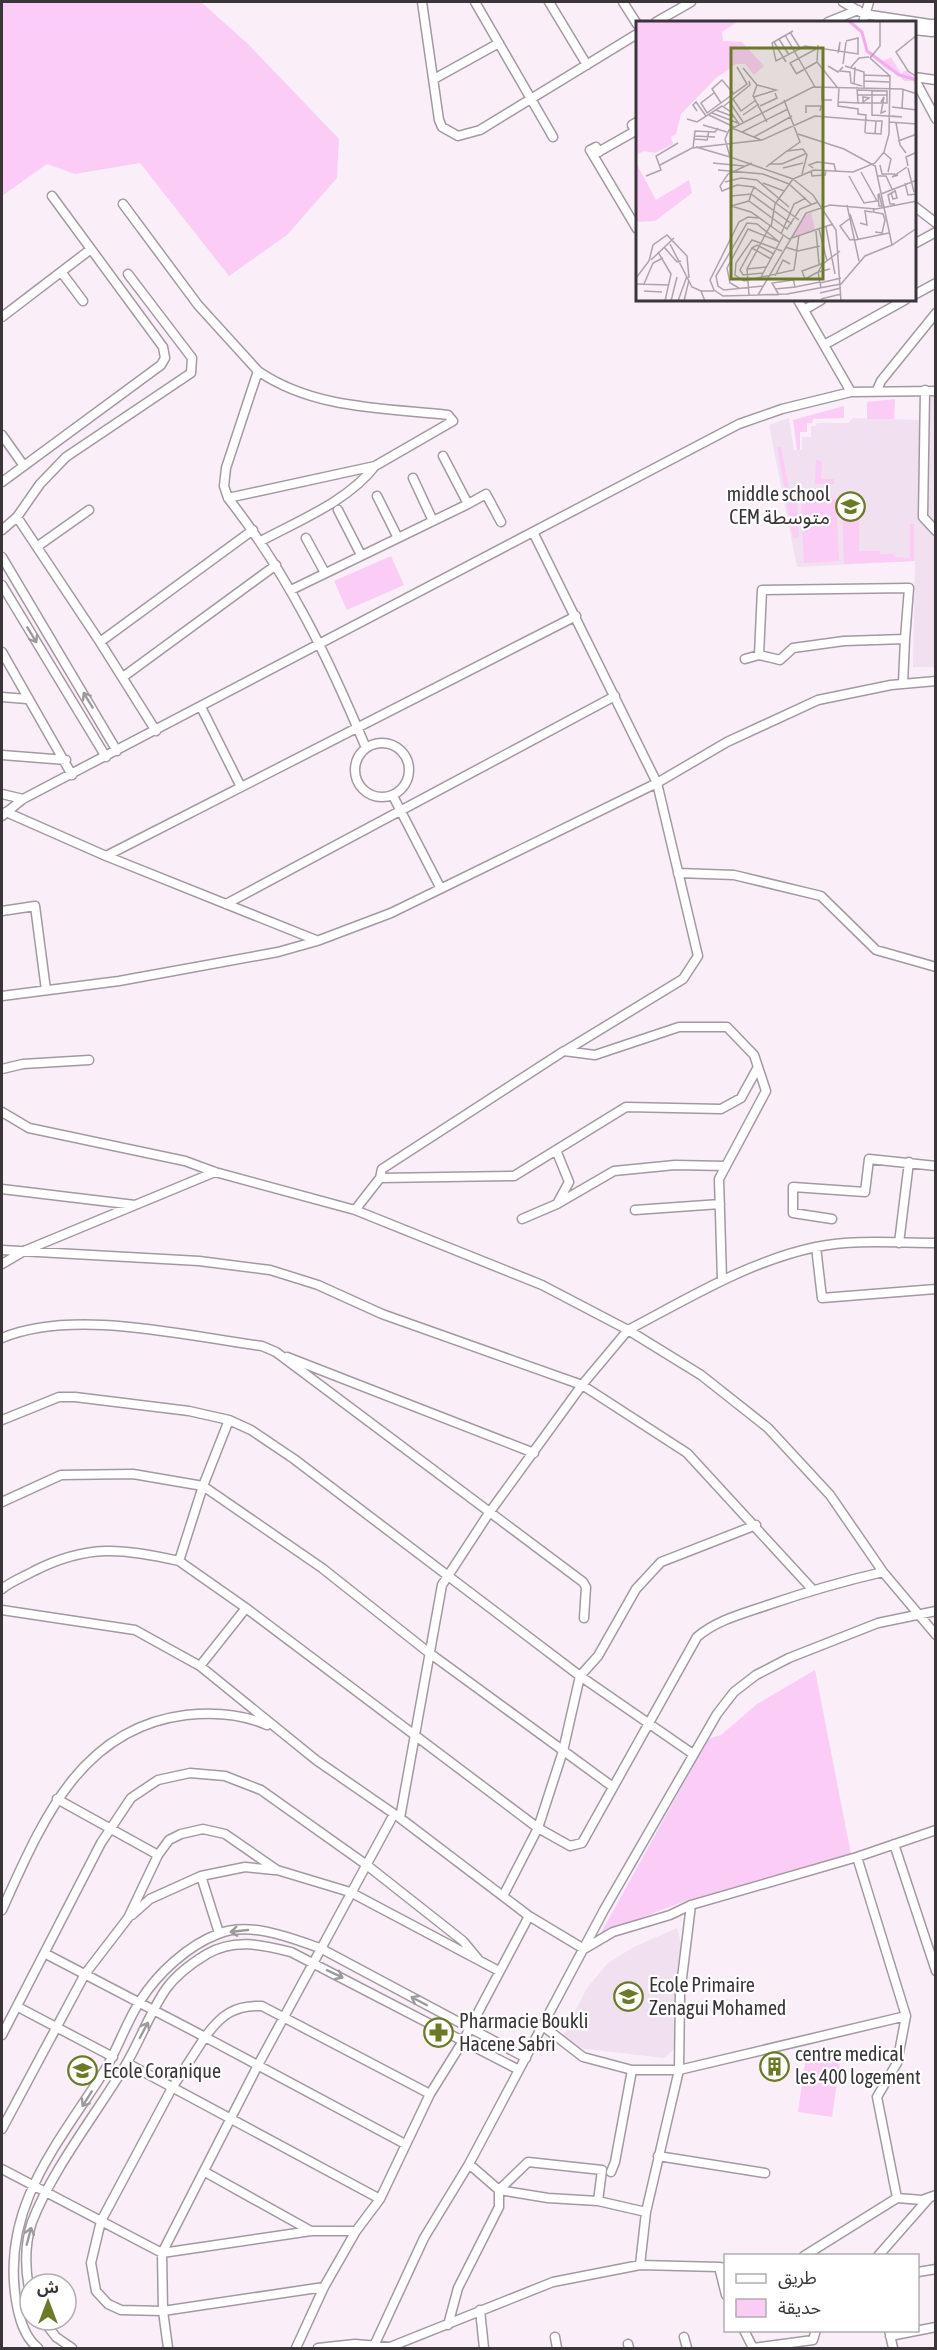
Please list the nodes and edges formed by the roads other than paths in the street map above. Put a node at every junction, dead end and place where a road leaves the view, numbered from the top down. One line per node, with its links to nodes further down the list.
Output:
1 (422, 2): 19 (street)
2 (475, 2): 16 (street)
3 (549, 2): 17 (street)
4 (623, 2): 12 (street)
5 (691, 2): 9 (street)
6 (843, 2): 8 (street)
7 (869, 2): 8 (street)
8 (862, 16): 10 (street); 11 (street)
9 (658, 21)
10 (834, 21)
11 (891, 21)
12 (636, 22)
13 (934, 24): 14 (street)
14 (916, 25)
15 (636, 35): 17 (street)
16 (499, 43): 19 (street); 22 (street)
17 (587, 65): 22 (street)
18 (916, 77): 21 (street)
19 (434, 79): 22 (street)
20 (916, 79): 23 (street)
21 (936, 80)
22 (532, 99): 25 (street)
23 (936, 118)
24 (636, 128): 30 (street)
25 (553, 137)
26 (52, 196): 33 (street)
27 (123, 204): 46 (street)
28 (916, 207): 29 (street)
29 (935, 221)
30 (636, 227)
31 (936, 232): 32 (street)
32 (916, 243)
33 (91, 249): 34 (street); 53 (street)
34 (62, 273): 38 (street); 44 (street)
35 (128, 274): 62 (street)
36 (936, 283): 37 (street)
37 (916, 294)
38 (83, 301)
39 (799, 302): 42 (street)
40 (818, 302): 42 (street)
41 (901, 302): 45 (street)
42 (804, 310): 45 (street)
43 (936, 313): 47 (street)
44 (2, 317)
45 (824, 345): 50 (street)
46 (258, 371): 54 (street); 58 (street)
47 (877, 390): 48 (street); 50 (street)
48 (925, 390): 49 (street); 67 (street)
49 (936, 391)
50 (851, 392): 68 (street)
51 (2, 435): 53 (street)
52 (442, 456): 59 (street)
53 (24, 466): 56 (street)
54 (375, 466): 58 (street); 71 (street)
55 (413, 478): 63 (street)
56 (2, 482)
57 (377, 496): 70 (street)
58 (228, 498): 66 (street)
59 (468, 504): 63 (street); 64 (street)
60 (89, 510): 72 (street)
61 (338, 510): 73 (street)
62 (17, 517): 65 (street); 72 (street)
63 (433, 520): 70 (street)
64 (501, 522)
65 (2, 530)
66 (253, 530): 71 (street); 81 (street)
67 (936, 531)
68 (533, 532): 79 (street); 82 (street)
69 (306, 538): 76 (street)
70 (398, 538): 73 (street)
71 (261, 541): 75 (street)
72 (38, 546): 81 (street)
73 (361, 555): 76 (street)
74 (2, 557): 96 (street, one-way to 74)
75 (276, 565): 78 (street); 86 (street)
76 (326, 573): 78 (street)
77 (2, 585): 98 (street, one-way to 98)
78 (291, 590): 82 (street)
79 (576, 616): 89 (street); 93 (street)
80 (905, 639): 84 (street); 84 (street); 88 (street)
81 (100, 642): 86 (street)
82 (322, 644): 92 (street); 93 (street)
83 (2, 652): 91 (street)
84 (759, 656): 85 (street)
85 (745, 659)
86 (123, 677): 94 (street)
87 (936, 681): 88 (street)
88 (903, 683): 101 (street)
89 (615, 696): 101 (street); 106 (street)
90 (2, 697): 91 (street)
91 (27, 699): 99 (street)
92 (201, 707): 94 (street); 102 (street)
93 (357, 726): 95 (street); 102 (street)
94 (156, 731): 96 (street)
95 (366, 748): 104 (street); 104 (street)
96 (117, 751): 98 (street)
97 (2, 755): 99 (street)
98 (106, 756): 100 (street)
99 (66, 759): 100 (street)
100 (72, 775): 105 (street)
101 (657, 783): 109 (street); 110 (street)
102 (241, 787): 108 (street)
103 (2, 794): 105 (street)
104 (393, 795): 106 (street)
105 (23, 799): 107 (street)
106 (400, 809): 110 (street); 111 (street)
107 (4, 814): 108 (street)
108 (106, 856): 111 (street)
109 (678, 873): 114 (street); 117 (street)
110 (440, 887): 113 (street)
111 (226, 904): 113 (street)
112 (2, 911): 115 (street)
113 (316, 941): 115 (street)
114 (936, 967)
115 (46, 990): 116 (street)
116 (2, 996)
117 (564, 1052): 119 (street); 127 (street)
118 (89, 1060): 120 (street)
119 (758, 1067): 122 (street); 124 (street)
120 (2, 1070)
121 (2, 1112): 126 (street)
122 (556, 1150): 127 (street); 129 (street)
123 (909, 1162): 125 (street); 135 (street); 136 (street)
124 (726, 1166): 129 (street); 130 (street)
125 (936, 1166)
126 (215, 1172): 131 (street); 132 (street)
127 (380, 1178): 132 (street)
128 (2, 1189): 131 (street)
129 (557, 1204): 134 (street)
130 (720, 1204): 133 (street); 142 (street)
131 (137, 1205): 140 (street)
132 (355, 1210): 144 (street)
133 (635, 1210)
134 (522, 1219)
135 (832, 1219)
136 (899, 1243): 137 (street); 138 (street)
137 (936, 1243)
138 (816, 1247): 142 (street); 143 (street)
139 (2, 1250): 140 (street)
140 (24, 1251): 141 (street); 147 (street)
141 (2, 1264)
142 (722, 1280): 144 (street)
143 (936, 1289)
144 (628, 1330): 147 (street); 156 (street)
145 (2, 1338): 146 (street)
146 (276, 1352): 150 (street); 153 (street)
147 (582, 1385): 150 (street); 154 (street)
148 (2, 1420): 149 (street)
149 (229, 1420): 151 (street); 157 (street)
150 (534, 1453): 153 (street)
151 (203, 1486): 152 (street); 155 (street); 166 (street)
152 (2, 1502)
153 (489, 1513): 157 (street); 164 (street)
154 (756, 1525): 159 (street); 168 (street)
155 (179, 1561): 158 (street); 160 (street)
156 (884, 1572): 159 (street); 163 (street)
157 (448, 1575): 166 (street); 168 (street)
158 (2, 1589)
159 (813, 1590): 169 (street)
160 (246, 1608): 167 (street); 171 (street)
161 (2, 1610): 167 (street)
162 (936, 1611): 163 (street)
163 (919, 1613): 165 (street); 173 (street)
164 (584, 1618)
165 (936, 1635)
166 (428, 1652): 171 (street); 172 (street)
167 (200, 1666): 170 (street)
168 (580, 1676): 169 (street); 172 (street)
169 (649, 1721): 173 (street); 174 (street)
170 (278, 1730): 175 (street); 176 (street)
171 (415, 1735): 176 (street); 177 (street)
172 (563, 1751): 174 (street); 177 (street)
173 (693, 1754): 194 (street)
174 (613, 1787): 177 (street)
175 (57, 1799): 178 (street); 189 (street)
176 (397, 1816): 183 (street); 187 (street)
177 (538, 1828): 187 (street)
178 (109, 1829): 181 (street); 183 (street); 195 (street)
179 (936, 1830): 180 (street)
180 (894, 1844): 182 (street); 196 (street)
181 (158, 1855): 184 (street); 191 (street)
182 (857, 1857): 188 (street); 206 (street)
183 (368, 1866): 186 (street); 197 (street)
184 (277, 1870): 185 (street); 186 (street)
185 (201, 1875): 191 (street); 192 (street)
186 (350, 1893): 193 (street); 197 (street)
187 (503, 1896): 190 (street)
188 (691, 1905): 194 (street); 219 (street)
189 (2, 1910)
190 (529, 1916): 194 (street); 199 (street)
191 (129, 1918): 201 (street)
192 (219, 1933): 193 (street, one-way to 192); 202 (street)
193 (320, 1948): 198 (street); 209 (street, one-way to 193)
194 (584, 1949): 207 (street)
195 (45, 1954): 201 (street); 203 (street)
196 (934, 1961): 200 (street)
197 (480, 1962): 199 (street)
198 (313, 1964): 204 (street); 205 (street); 212 (street, one-way to 212)
199 (499, 1971): 209 (street)
200 (936, 1971)
201 (85, 1974): 202 (street); 208 (street)
202 (140, 2002): 204 (street); 213 (street)
203 (18, 2007): 208 (street); 210 (street)
204 (156, 2010): 211 (street); 215 (street, one-way to 204)
205 (284, 2016): 211 (street); 216 (street); 221 (street)
206 (906, 2016): 219 (street); 235 (street)
207 (543, 2026): 214 (street); 218 (street)
208 (57, 2027): 213 (street); 223 (street)
209 (470, 2028): 212 (street); 214 (street)
210 (2, 2035)
211 (205, 2037): 216 (street); 220 (street)
212 (463, 2041): 217 (street); 221 (street)
213 (113, 2057): 231 (street, one-way to 231)
214 (526, 2058): 217 (street)
215 (127, 2063): 220 (street); 233 (street)
216 (258, 2065): 222 (street); 224 (street)
217 (519, 2070): 226 (street)
218 (632, 2070): 219 (street); 229 (street)
219 (679, 2070): 225 (street)
220 (172, 2088): 222 (street); 239 (street)
221 (430, 2094): 224 (street)
222 (230, 2119): 228 (street); 236 (street)
223 (2, 2129)
224 (405, 2144): 236 (street)
225 (658, 2156): 230 (street); 238 (street)
226 (469, 2163): 232 (street); 262 (street)
227 (2, 2169): 231 (street)
228 (206, 2172): 240 (street); 242 (street)
229 (611, 2172)
230 (765, 2173)
231 (32, 2185): 233 (street); 264 (street)
232 (499, 2190): 237 (street); 237 (street); 253 (street)
233 (46, 2192): 239 (street); 248 (street, one-way to 233)
234 (933, 2196): 235 (street); 244 (street)
235 (897, 2198): 243 (street)
236 (380, 2199): 241 (street)
237 (598, 2201): 238 (street)
238 (646, 2212): 245 (street)
239 (101, 2221): 242 (street); 252 (street)
240 (311, 2231): 241 (street); 242 (street)
241 (356, 2231): 250 (street)
242 (162, 2253): 252 (street)
243 (807, 2254)
244 (880, 2254)
245 (640, 2265): 246 (street); 251 (street)
246 (722, 2268)
247 (936, 2269): 249 (street)
248 (26, 2272)
249 (919, 2272)
250 (324, 2287): 252 (street); 267 (street)
251 (480, 2310): 253 (street); 269 (street)
252 (163, 2311): 266 (street)
253 (448, 2325): 262 (street)
254 (936, 2327): 255 (street)
255 (919, 2329)
256 (52, 2332): 265 (street)
257 (744, 2332): 263 (street)
258 (816, 2332): 263 (street)
259 (889, 2333): 272 (street)
260 (555, 2337): 270 (street)
261 (684, 2337): 271 (street)
262 (374, 2347): 268 (street)
263 (752, 2348)
264 (38, 2349)
265 (72, 2349)
266 (168, 2349)
267 (296, 2349)
268 (318, 2349)
269 (484, 2349)
270 (557, 2349)
271 (687, 2349)
272 (893, 2349)

